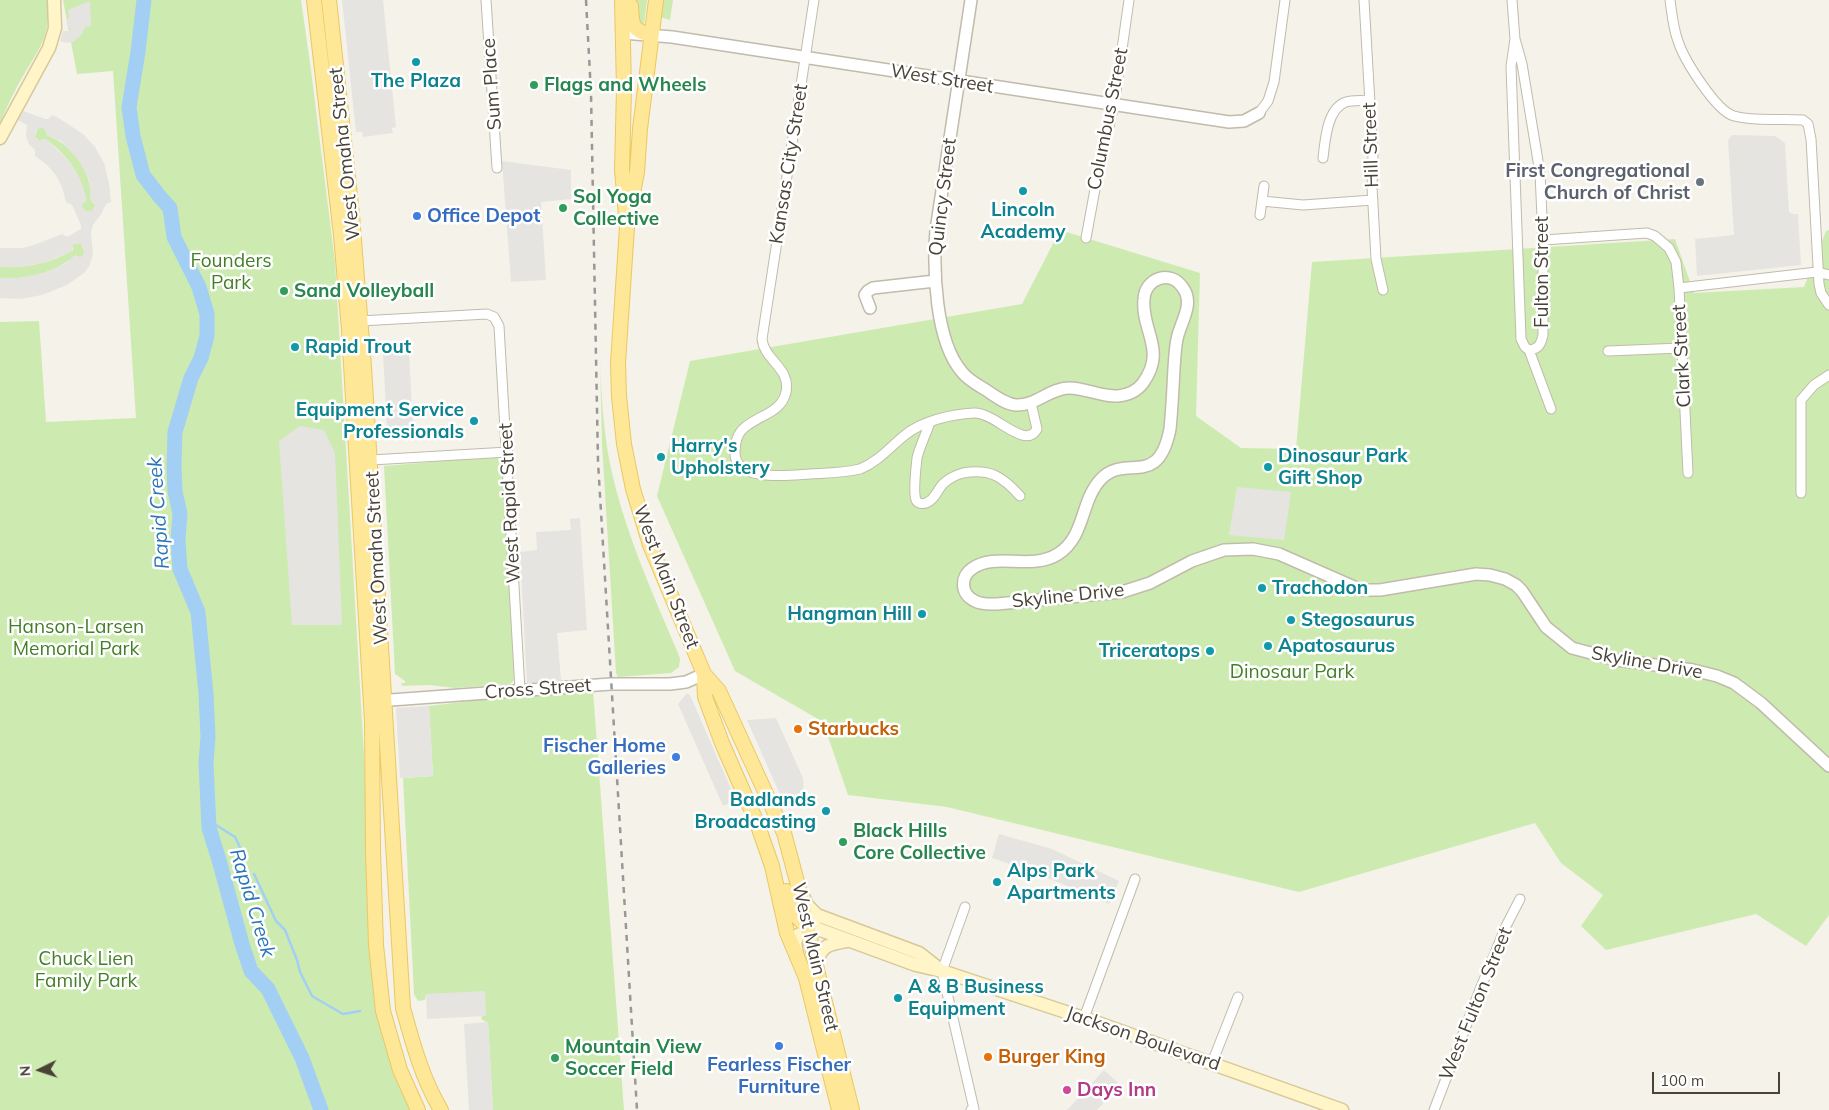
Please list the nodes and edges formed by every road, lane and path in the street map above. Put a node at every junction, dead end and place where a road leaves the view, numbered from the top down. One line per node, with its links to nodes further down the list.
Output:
1 (54, 0): 23 (main road)
2 (314, 0): 56 (main road, West Omaha Street)
3 (329, 0): 40 (main road, West Omaha Street)
4 (486, 0): 25 (street, Sum Place)
5 (622, 0): 15 (main road, West Main Street)
6 (631, 0): 16 (main road)
7 (656, 0): 16 (main road)
8 (814, 0): 18 (street, Kansas City Street)
9 (971, 0): 19 (street, Quincy Street)
10 (1129, 0): 21 (street, Columbus Street)
11 (1286, 0): 22 (street)
12 (1364, 0): 20 (street, Hill Street)
13 (1512, 0): 17 (street, Fulton Street)
14 (1670, 0): 33 (street)
15 (623, 33): 16 (street, West Street); 30 (main road, West Main Street)
16 (650, 35): 18 (street, West Street); 30 (main road)
17 (1515, 39): 32 (street, Fulton Street); 42 (street, Fulton Street)
18 (805, 58): 19 (street, West Street); 47 (street, Kansas City Street)
19 (959, 81): 21 (street, West Street); 35 (street, Quincy Street)
20 (1369, 100): 24 (street); 27 (street, Hill Street)
21 (1114, 105): 22 (street, West Street); 31 (street, Columbus Street)
22 (1259, 113)
23 (0, 138)
24 (1322, 158)
25 (497, 168)
26 (1264, 186): 28 (street)
27 (1372, 200): 28 (street); 37 (street, Hill Street)
28 (1262, 201): 29 (street)
29 (1260, 215)
30 (626, 227): 53 (main road, West Main Street)
31 (1086, 238)
32 (1543, 240): 36 (street, Clark Street); 42 (street, Fulton Street)
33 (1817, 272): 34 (street); 36 (street); 38 (street)
34 (1829, 274)
35 (935, 281): 39 (street); 45 (street, Quincy Street)
36 (1679, 288): 41 (street, Clark Street)
37 (1383, 290)
38 (1829, 305)
39 (870, 308)
40 (360, 321): 48 (street, West Rapid Street); 49 (main road, West Omaha Street)
41 (1681, 348): 43 (street); 50 (street, Clark Street)
42 (1528, 350): 46 (street, Fulton Street)
43 (1608, 351)
44 (1829, 374): 51 (street)
45 (1031, 403): 47 (street, Kansas City Street); 58 (street, Skyline Drive)
46 (1551, 410)
47 (930, 422): 52 (street)
48 (508, 452): 49 (street); 54 (street, West Rapid Street)
49 (371, 460): 55 (main road, West Omaha Street)
50 (1688, 474)
51 (1801, 493)
52 (1020, 496)
53 (704, 674): 54 (street, Cross Street); 57 (main road, West Main Street); 60 (main road, West Main Street)
54 (520, 690): 55 (street, Cross Street)
55 (386, 700): 56 (street, Cross Street); 73 (main road, West Omaha Street)
56 (371, 701): 72 (main road, West Omaha Street)
57 (722, 743): 63 (main road); 66 (main road, West Main Street)
58 (1829, 766)
59 (1135, 879): 70 (street)
60 (799, 889): 63 (main road, West Main Street); 65 (main road, Jackson Boulevard)
61 (1520, 899): 78 (street, West Fulton Street)
62 (965, 907): 68 (street)
63 (810, 927): 64 (main road, Jackson Boulevard); 65 (main road); 66 (main road); 67 (main road, West Main Street)
64 (848, 941): 67 (main road); 68 (main road, Jackson Boulevard)
65 (891, 943): 68 (main road, Jackson Boulevard)
66 (798, 957): 74 (main road, West Main Street)
67 (816, 963): 75 (main road, West Main Street)
68 (942, 971): 70 (main road, Jackson Boulevard); 76 (street)
69 (1238, 997): 71 (street)
70 (1084, 1018): 71 (main road, Jackson Boulevard)
71 (1212, 1063): 77 (main road, Jackson Boulevard)
72 (418, 1110)
73 (441, 1110)
74 (839, 1110)
75 (852, 1110)
76 (972, 1110)
77 (1342, 1110)
78 (1434, 1110)

